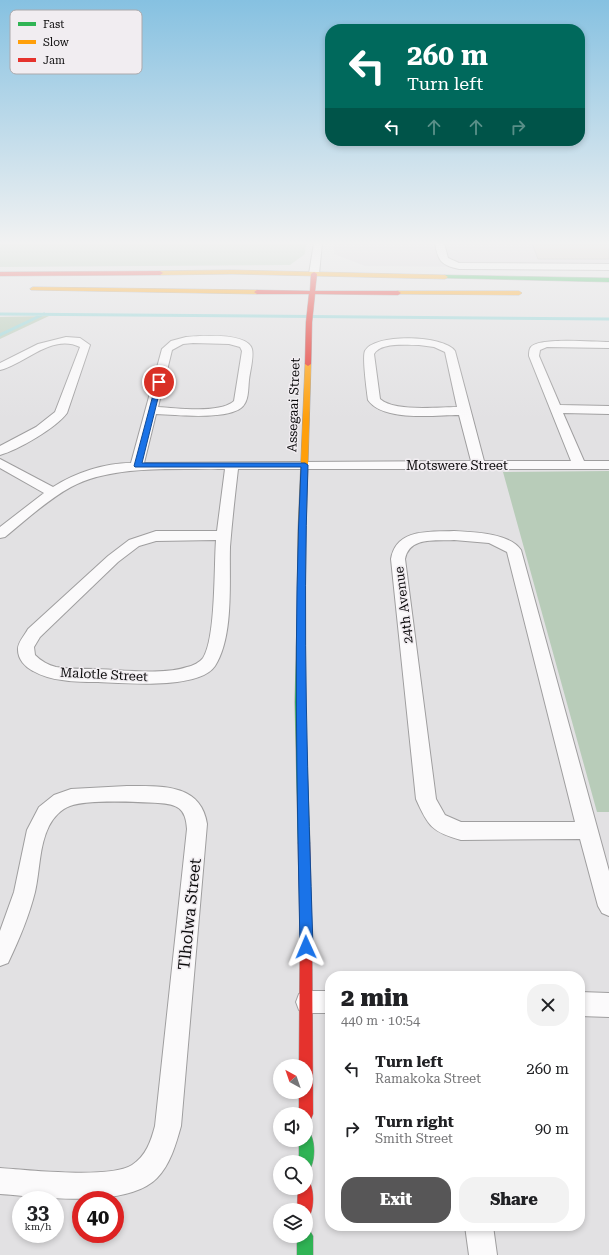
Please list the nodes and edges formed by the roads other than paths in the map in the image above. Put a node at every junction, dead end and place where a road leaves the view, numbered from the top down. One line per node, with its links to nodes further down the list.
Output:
1 (312, 302): 3 (main road, Assegaai Street)
2 (322, 302): 3 (main road)
3 (310, 312): 13 (main road, Assegaai Street)
4 (609, 345): 6 (street)
5 (0, 367): 10 (street)
6 (557, 409): 8 (street); 15 (street)
7 (152, 410): 7 (street); 17 (street)
8 (609, 410)
9 (464, 411): 9 (street); 14 (street)
10 (0, 452)
11 (0, 463): 18 (street)
12 (232, 465): 13 (street, Motswere Street); 17 (street, Motswere Street); 20 (street, Malotle Street)
13 (305, 465): 14 (street, Motswere Street); 24 (main road, Assegaai Street)
14 (479, 465): 15 (street, Motswere Street)
15 (579, 465): 16 (street, Motswere Street)
16 (609, 465)
17 (137, 466): 18 (street, Motswere Street)
18 (53, 493): 19 (street, Motswere Street)
19 (0, 534)
20 (224, 535): 20 (street, Malotle Street)
21 (587, 830): 21 (street, 24th Avenue); 22 (street, 24th Avenue)
22 (609, 906)
23 (0, 955): 29 (street, Tlholwa Street)
24 (307, 1002): 25 (street); 28 (main road, Assegaai Street)
25 (325, 1002)
26 (585, 1004): 27 (street)
27 (609, 1005)
28 (306, 1107)
29 (0, 1181)
30 (481, 1231): 33 (street)
31 (305, 1243): 32 (main road)
32 (305, 1255)
33 (483, 1255)

